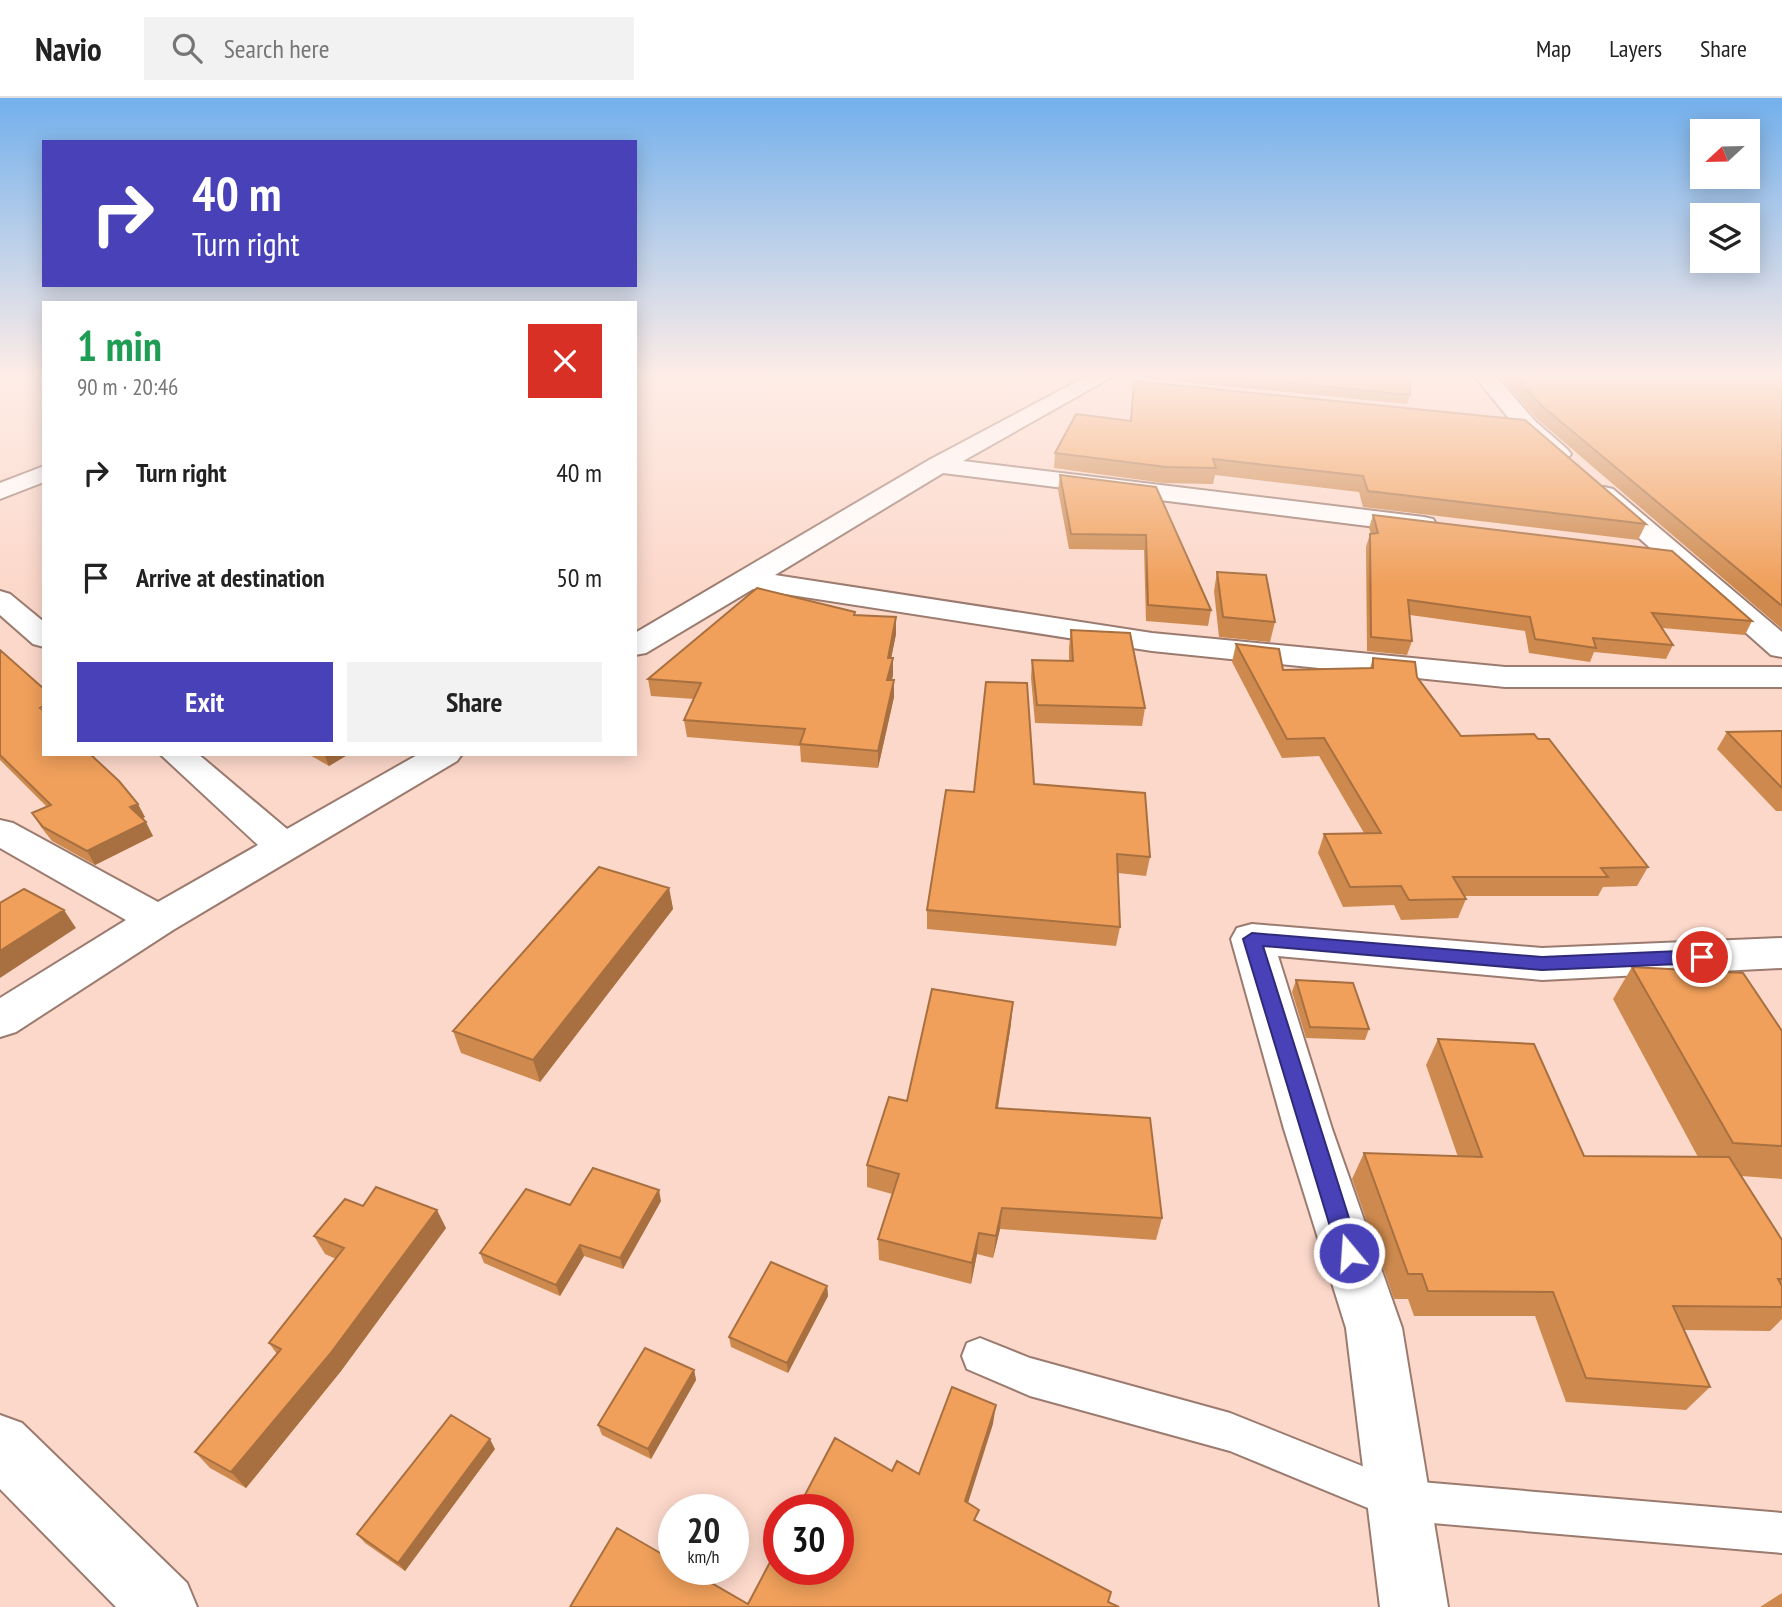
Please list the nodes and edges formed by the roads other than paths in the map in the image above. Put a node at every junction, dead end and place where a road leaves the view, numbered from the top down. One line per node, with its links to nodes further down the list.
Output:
1 (974, 444): 3 (street)
2 (1548, 444): 8 (street)
3 (937, 464): 6 (street); 9 (street)
4 (42, 474): 5 (street)
5 (0, 492)
6 (1455, 528)
7 (1632, 550): 8 (street)
8 (1673, 555): 13 (street)
9 (752, 580): 12 (street); 14 (street)
10 (0, 600): 11 (street)
11 (42, 636)
12 (637, 645)
13 (1782, 648)
14 (1782, 677)
15 (179, 756): 18 (street)
16 (441, 756): 18 (street)
17 (0, 832): 19 (street)
18 (283, 846): 19 (street)
19 (158, 920): 21 (street)
20 (1782, 953): 24 (street)
21 (0, 1020)
22 (980, 1356): 24 (lane)
23 (0, 1445): 26 (street)
24 (1398, 1500): 25 (lane); 27 (street)
25 (1782, 1533)
26 (163, 1607)
27 (1414, 1607)

